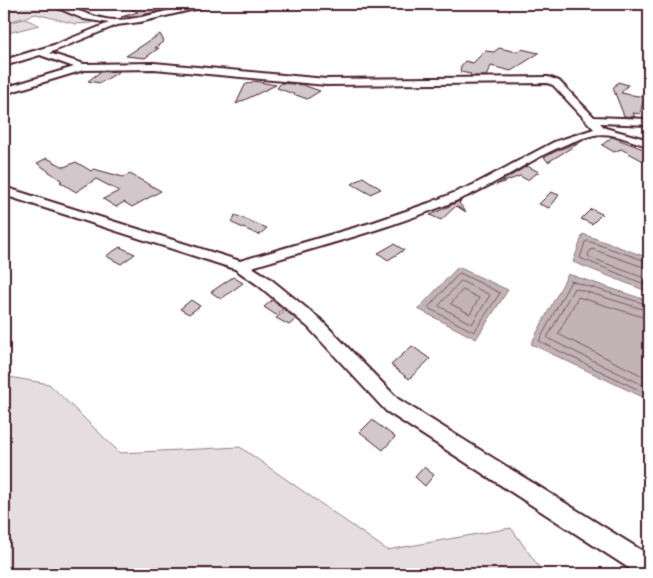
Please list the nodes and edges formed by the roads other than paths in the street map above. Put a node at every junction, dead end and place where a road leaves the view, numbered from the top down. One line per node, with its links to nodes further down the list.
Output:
1 (51, 4): 3 (street)
2 (213, 4): 3 (street)
3 (114, 23): 4 (street)
4 (42, 53): 5 (street); 6 (street)
5 (4, 63)
6 (82, 67): 7 (street); 8 (street)
7 (4, 91)
8 (590, 120): 9 (street); 10 (street)
9 (649, 122)
10 (602, 131): 11 (street); 13 (street)
11 (649, 143)
12 (7, 195): 13 (street)
13 (240, 266): 14 (street)
14 (649, 568)

